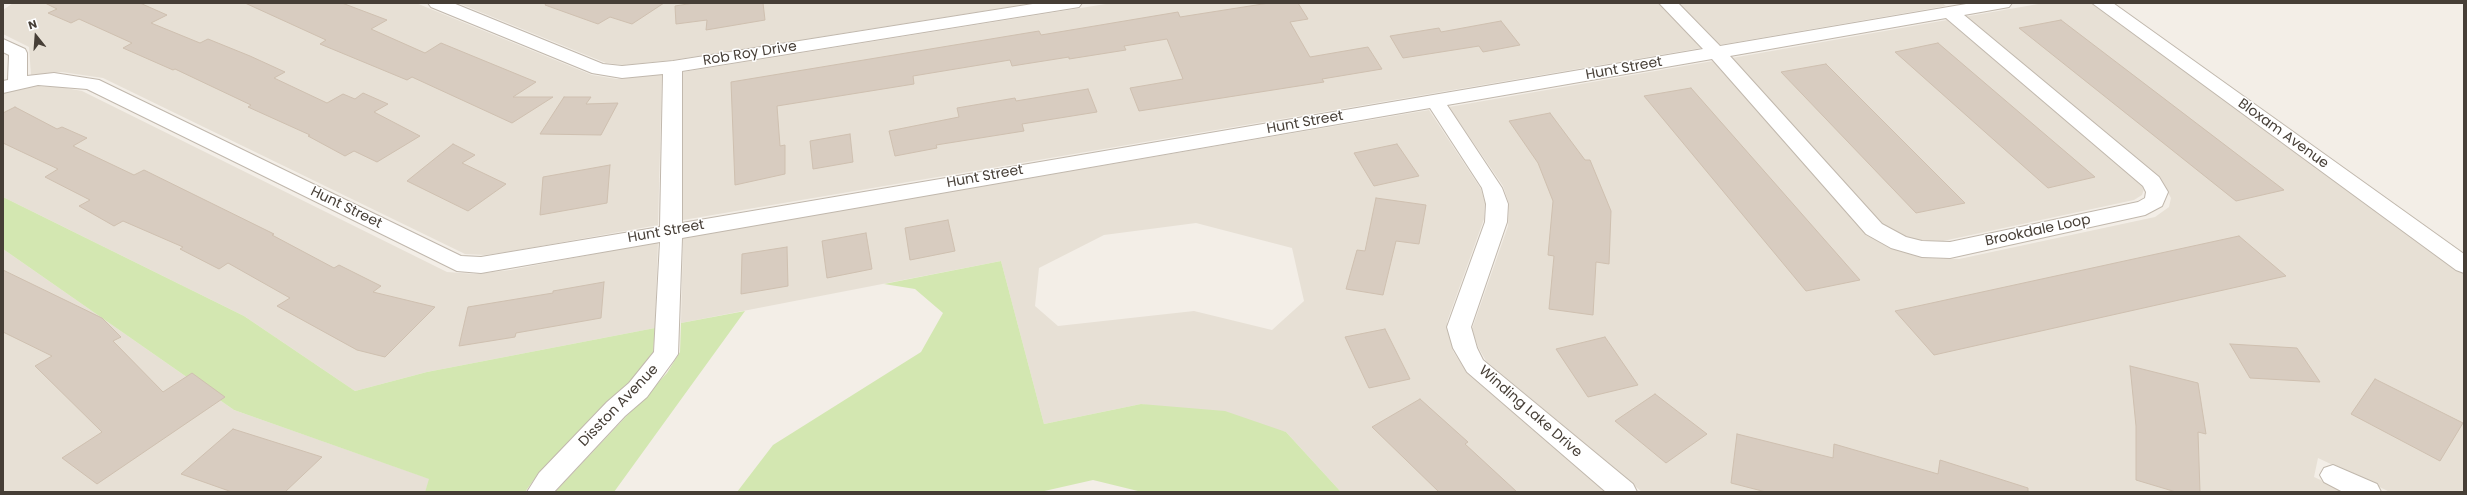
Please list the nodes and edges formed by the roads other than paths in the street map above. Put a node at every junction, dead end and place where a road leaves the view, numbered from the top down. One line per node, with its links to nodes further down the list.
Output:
1 (437, 3): 9 (street, Rob Roy Drive)
2 (1073, 3): 9 (street, Rob Roy Drive)
3 (1668, 3): 8 (street, Brookdale Loop)
4 (2003, 3): 6 (street, Hunt Street)
5 (2101, 3): 13 (street, Bloxam Avenue)
6 (1954, 9): 8 (street, Hunt Street); 8 (street, Brookdale Loop)
7 (3, 45): 10 (street)
8 (1717, 53): 11 (street, Hunt Street)
9 (673, 67): 12 (street, Disston Avenue)
10 (10, 85): 12 (street, Hunt Street)
11 (1435, 102): 12 (street, Hunt Street); 16 (street, Winding Lake Drive)
12 (671, 231): 15 (street, Disston Avenue)
13 (2464, 265)
14 (2333, 475): 17 (street)
15 (540, 492)
16 (1624, 492)
17 (2368, 492)

